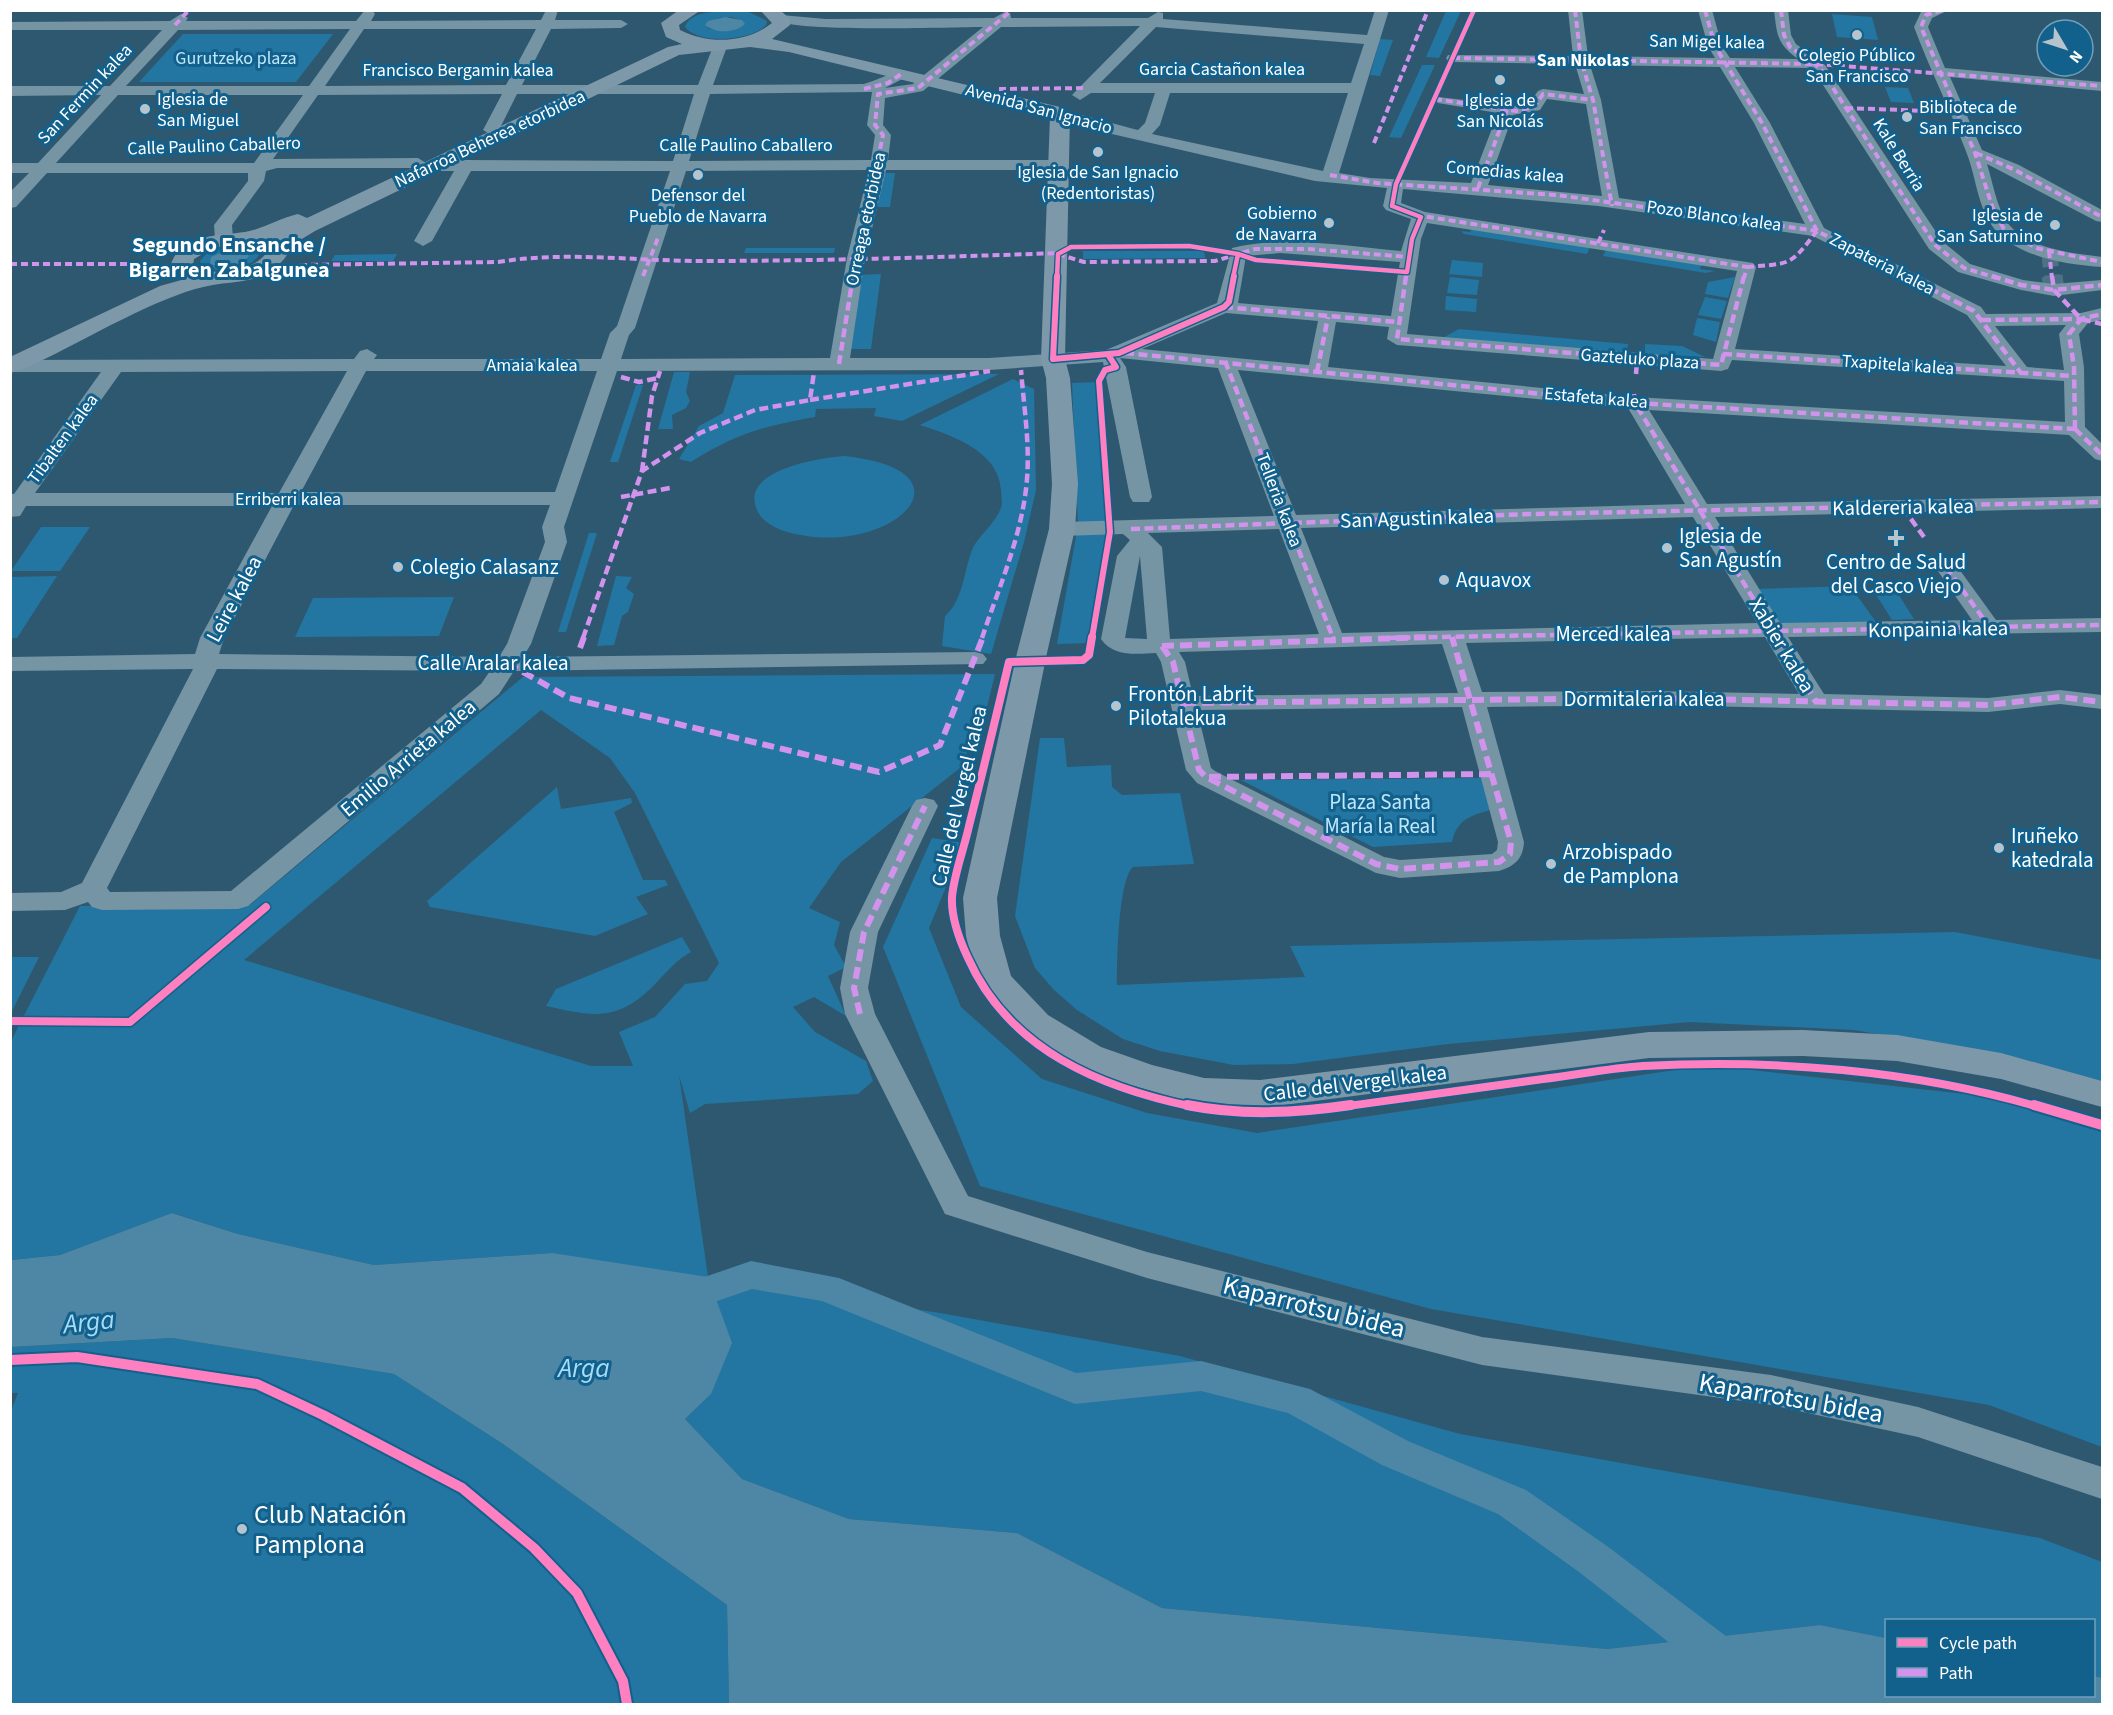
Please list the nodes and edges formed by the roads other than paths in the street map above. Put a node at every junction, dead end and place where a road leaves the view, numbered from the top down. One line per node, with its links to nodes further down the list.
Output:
1 (189, 10): 16 (street, San Fermin kalea)
2 (371, 10): 17 (street)
3 (1012, 10): 13 (street)
4 (1163, 10): 14 (street)
5 (1382, 10): 20 (street)
6 (1575, 10): 24 (street)
7 (1705, 10): 25 (street, Zapateria kalea)
8 (1781, 10): 26 (street, Kale Berria)
9 (1942, 10): 27 (street)
10 (692, 11): 19 (main road)
11 (775, 13): 13 (street); 21 (main road)
12 (549, 17): 15 (street); 17 (street); 37 (street)
13 (999, 22): 14 (street); 29 (street)
14 (1152, 22): 20 (street); 31 (street)
15 (621, 24)
16 (175, 25): 17 (street); 18 (street); 36 (street, San Fermin kalea)
17 (360, 25): 34 (street)
18 (10, 26)
19 (678, 37): 22 (main road); 38 (main road, Nafarroa Beherea etorbidea)
20 (1373, 40): 33 (street)
21 (749, 41): 22 (main road); 28 (main road, Avenida San Ignacio)
22 (715, 44): 35 (street); 38 (main road, Nafarroa Beherea etorbidea)
23 (1453, 58): 24 (street, San Migel kalea)
24 (1581, 60): 25 (street, San Migel kalea); 41 (street)
25 (1724, 62): 26 (street, San Migel kalea); 62 (street, Zapateria kalea)
26 (1816, 64): 71 (street, Kale Berria)
27 (1940, 72): 30 (street); 46 (street)
28 (901, 74): 29 (main road, Avenida San Ignacio); 35 (street, Francisco Bergamin kalea)
29 (929, 81): 43 (main road, Avenida San Ignacio); 48 (street, Orreaga etorbidea)
30 (2103, 86)
31 (1087, 88): 32 (street, Garcia Castañon kalea); 43 (street)
32 (1164, 88): 33 (street, Garcia Castañon kalea); 45 (street)
33 (1357, 88): 55 (street)
34 (317, 89): 36 (street, Francisco Bergamin kalea); 37 (street, Francisco Bergamin kalea); 54 (street)
35 (705, 89): 38 (street, Francisco Bergamin kalea); 50 (street)
36 (115, 90): 39 (street, Francisco Bergamin kalea); 53 (street, San Fermin kalea)
37 (510, 90): 38 (street, Francisco Bergamin kalea); 44 (street)
38 (586, 90): 44 (main road, Nafarroa Beherea etorbidea); 47 (main road, Nafarroa Beherea etorbidea)
39 (10, 91)
40 (1443, 100): 42 (street)
41 (1594, 101): 42 (street); 58 (street)
42 (1507, 110): 57 (street)
43 (1060, 113): 51 (main road, Calle del Vergel kalea); 55 (street, Avenida San Ignacio)
44 (491, 130): 49 (main road, Nafarroa Beherea etorbidea)
45 (1144, 133)
46 (1976, 153): 61 (street); 67 (street)
47 (463, 159): 49 (main road, Nafarroa Beherea etorbidea); 50 (street, Calle Paulino Caballero); 65 (street)
48 (878, 164): 50 (street, Calle Paulino Caballero); 51 (street, Calle Paulino Caballero); 84 (street, Orreaga etorbidea)
49 (426, 165): 54 (street, Calle Paulino Caballero); 63 (main road, Nafarroa Beherea etorbidea); 66 (main road, Nafarroa Beherea etorbidea)
50 (680, 165): 87 (street, Emilio Arrieta kalea)
51 (1058, 165): 82 (main road, Calle del Vergel kalea)
52 (10, 168): 53 (street, Calle Paulino Caballero)
53 (42, 168): 54 (street, Calle Paulino Caballero); 59 (street, San Fermin kalea)
54 (259, 168): 64 (street)
55 (1330, 175): 56 (street, Avenida San Ignacio)
56 (1396, 184): 57 (street, Comedias kalea); 60 (street, Gazteluko plaza)
57 (1478, 188): 58 (street, Comedias kalea)
58 (1611, 202): 62 (street, Pozo Blanco kalea)
59 (10, 203)
60 (1421, 216): 68 (street); 79 (street, Gazteluko plaza)
61 (2103, 217)
62 (1817, 231): 74 (street, Zapateria kalea)
63 (248, 238): 64 (main road); 66 (main road)
64 (224, 239): 69 (main road)
65 (423, 241)
66 (276, 246): 70 (main road)
67 (2103, 262)
68 (1408, 265): 72 (street); 76 (street)
69 (184, 270): 70 (main road); 80 (main road)
70 (211, 278): 86 (main road)
71 (2103, 285)
72 (1224, 308): 75 (street); 78 (street)
73 (2103, 314): 77 (street)
74 (1978, 316): 77 (street); 89 (street)
75 (1328, 317): 76 (street); 88 (street)
76 (1398, 322): 79 (street, Gazteluko plaza)
77 (2075, 326): 90 (street)
78 (1114, 354): 82 (street, Amaia kalea); 83 (street, Estafeta kalea); 94 (street)
79 (1723, 354): 89 (street, Txapitela kalea)
80 (10, 355)
81 (367, 357): 85 (street, Amaia kalea); 87 (street, Amaia kalea); 96 (street, Leire kalea)
82 (1053, 359): 84 (street, Amaia kalea); 101 (main road, Calle del Vergel kalea)
83 (1225, 362): 88 (street, Estafeta kalea); 100 (street, Telleria kalea)
84 (839, 364): 87 (street, Amaia kalea)
85 (116, 365): 86 (street, Amaia kalea); 98 (street, Tibalten kalea)
86 (11, 366)
87 (610, 366): 95 (street, Emilio Arrieta kalea)
88 (1317, 372): 91 (street, Estafeta kalea)
89 (2021, 373): 90 (street, Txapitela kalea)
90 (2073, 376): 92 (street)
91 (1635, 403): 92 (street, Estafeta kalea); 99 (street, Xabier kalea)
92 (2075, 429): 93 (street)
93 (2103, 455)
94 (1141, 497)
95 (565, 498): 96 (street, Erriberri kalea); 112 (street, Emilio Arrieta kalea)
96 (287, 499): 98 (street, Erriberri kalea); 111 (street, Leire kalea)
97 (2103, 502): 99 (street, Kaldereria kalea)
98 (14, 504)
99 (1702, 510): 100 (street, San Agustin kalea); 106 (street, Xabier kalea)
100 (1287, 522): 102 (street, San Agustin kalea); 108 (street, Telleria kalea)
101 (1062, 529): 102 (street, San Agustin kalea); 121 (main road, Calle del Vergel kalea)
102 (1137, 534): 109 (street); 109 (street, Merced kalea)
103 (1946, 567): 105 (street)
104 (2103, 626): 105 (street, Konpainia kalea)
105 (1990, 628): 106 (street, Konpainia kalea)
106 (1774, 632): 107 (street, Merced kalea); 115 (street, Xabier kalea)
107 (1452, 637): 108 (street, Merced kalea); 114 (street)
108 (1333, 639): 109 (street, Merced kalea)
109 (1162, 646): 117 (street)
110 (975, 659): 112 (street, Calle Aralar kalea)
111 (206, 661): 112 (street, Calle Aralar kalea); 113 (street, Calle Aralar kalea); 119 (street, Leire kalea)
112 (507, 663): 119 (street, Emilio Arrieta kalea)
113 (10, 664)
114 (1472, 699): 115 (street, Dormitaleria kalea); 117 (street, Dormitaleria kalea); 117 (street)
115 (1816, 702): 116 (street, Dormitaleria kalea)
116 (2103, 702)
117 (1184, 703)
118 (925, 806): 122 (street, Kaparrotsu bidea)
119 (93, 889): 120 (street)
120 (10, 902)
121 (2103, 1094)
122 (2103, 1483)

